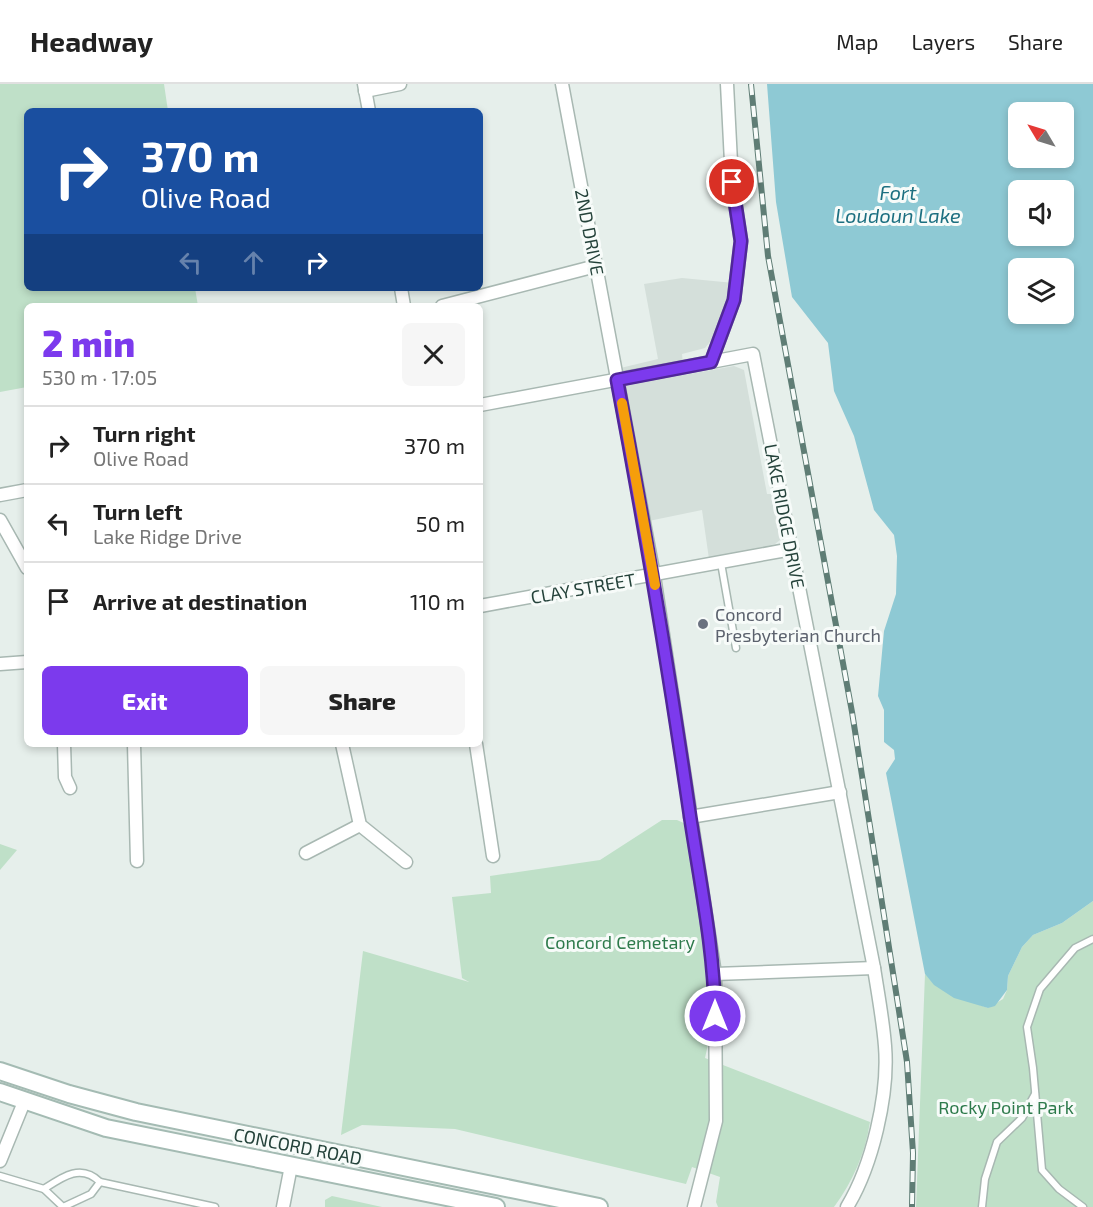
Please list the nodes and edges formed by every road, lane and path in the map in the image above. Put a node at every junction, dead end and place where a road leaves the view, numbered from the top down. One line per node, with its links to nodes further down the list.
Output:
1 (400, 84): 4 (street)
2 (562, 84): 6 (street, 2ND DRIVE)
3 (727, 84): 8 (street)
4 (365, 87): 5 (street)
5 (368, 108)
6 (596, 266): 7 (street); 9 (street, 2ND DRIVE)
7 (454, 303)
8 (711, 362): 9 (street); 14 (street, LAKE RIDGE DRIVE)
9 (617, 380): 10 (street); 17 (street, 2ND DRIVE)
10 (483, 404)
11 (24, 491): 12 (street)
12 (0, 495)
13 (0, 520): 15 (street)
14 (792, 549): 16 (street, CLAY STREET); 27 (street, LAKE RIDGE DRIVE)
15 (24, 563)
16 (721, 563): 17 (street, CLAY STREET); 19 (lane)
17 (654, 576): 18 (street, CLAY STREET); 28 (street, 2ND DRIVE)
18 (483, 605)
19 (736, 648)
20 (24, 662): 21 (street)
21 (0, 664)
22 (64, 747): 26 (street)
23 (134, 747): 32 (street)
24 (343, 747): 29 (street)
25 (476, 747): 31 (street)
26 (70, 788)
27 (840, 792): 28 (street); 35 (street, LAKE RIDGE DRIVE)
28 (690, 818): 36 (street, 2ND DRIVE)
29 (360, 825): 30 (street); 33 (street)
30 (306, 853)
31 (493, 856)
32 (136, 861)
33 (406, 862)
34 (1093, 939): 40 (lane)
35 (874, 968): 36 (street); 53 (street, LAKE RIDGE DRIVE)
36 (715, 974): 52 (street, 2ND DRIVE)
37 (0, 1071): 38 (main road, CONCORD ROAD)
38 (33, 1083): 41 (main road); 42 (main road, CONCORD ROAD)
39 (0, 1092): 41 (main road, CONCORD ROAD)
40 (1035, 1094): 54 (lane); 55 (lane)
41 (24, 1102): 43 (street); 44 (main road, CONCORD ROAD)
42 (296, 1146): 44 (main road); 51 (main road, CONCORD ROAD)
43 (0, 1161)
44 (291, 1166): 49 (street); 50 (main road, CONCORD ROAD)
45 (0, 1176): 47 (lane)
46 (100, 1182): 47 (lane); 47 (lane); 48 (lane)
47 (44, 1189)
48 (215, 1207)
49 (283, 1207)
50 (496, 1207)
51 (599, 1207)
52 (694, 1207)
53 (847, 1207)
54 (982, 1207)
55 (1083, 1207)

